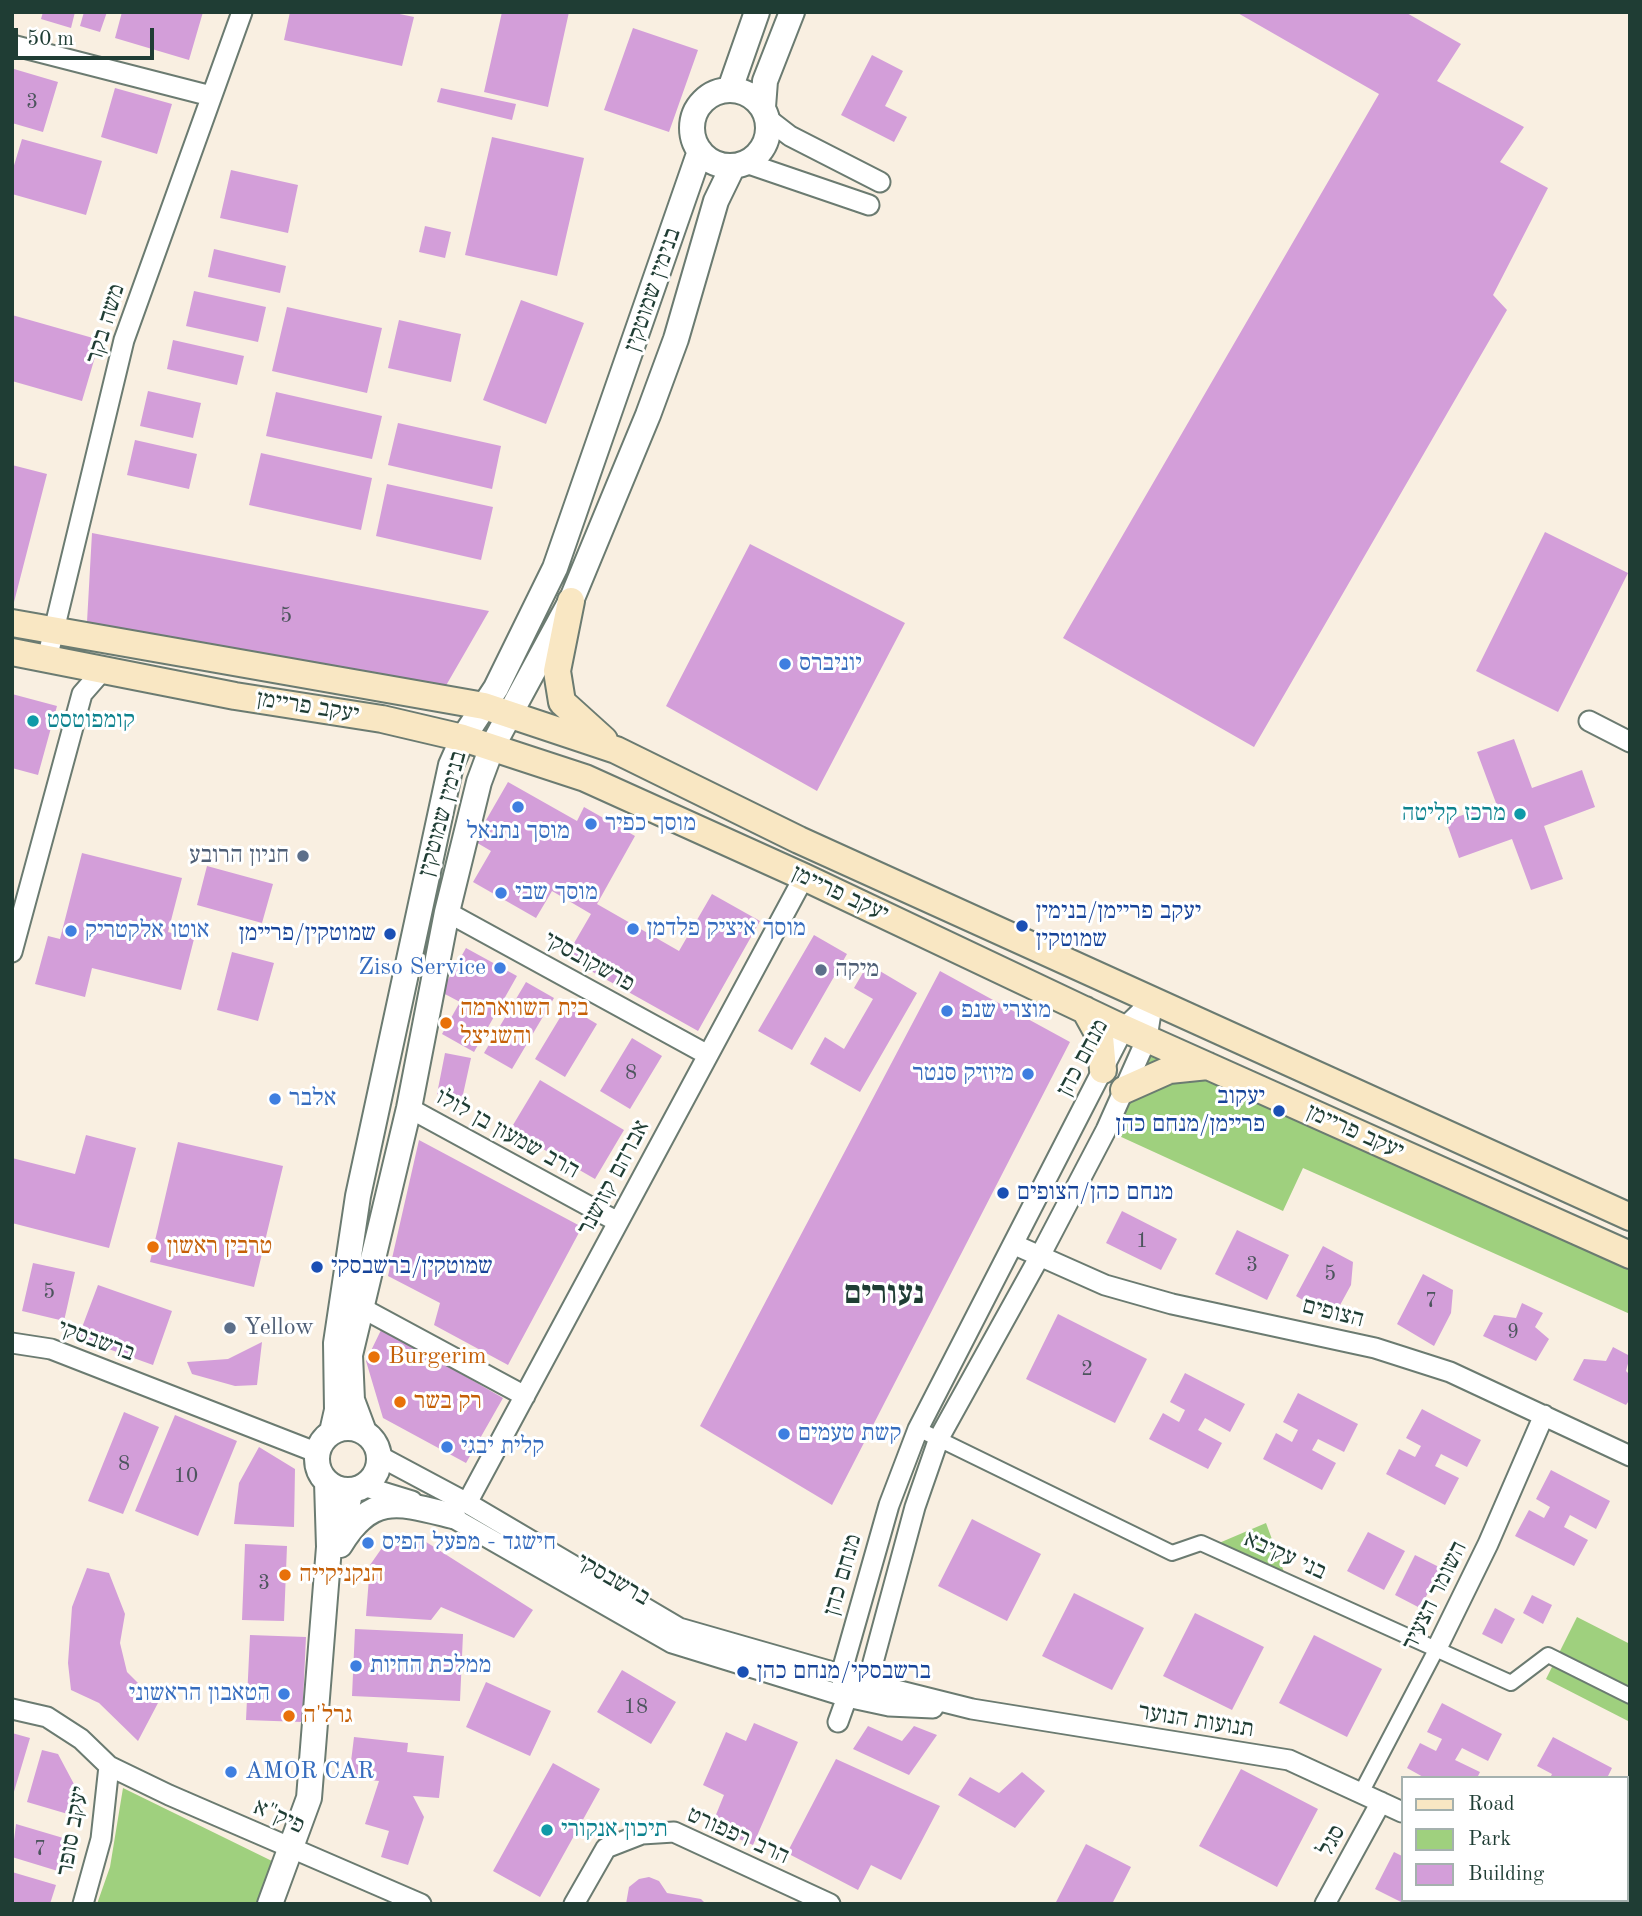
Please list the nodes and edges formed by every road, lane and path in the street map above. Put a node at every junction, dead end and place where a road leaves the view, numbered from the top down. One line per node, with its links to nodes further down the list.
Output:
1 (242, 12): 6 (street, משה בקר)
2 (757, 12): 5 (street)
3 (792, 12): 7 (street)
4 (12, 45): 6 (street)
5 (730, 89): 7 (street); 8 (street)
6 (211, 96): 14 (street, משה בקר)
7 (766, 113): 9 (street); 10 (street)
8 (700, 151): 9 (street); 19 (street, בנימין שמוטקין)
9 (740, 164): 11 (street); 12 (street, בנימין שמוטקין)
10 (880, 181)
11 (869, 205)
12 (572, 601): 20 (street, בנימין שמוטקין); 25 (main road)
13 (12, 623): 14 (main road, יעקב פריימן)
14 (52, 631): 16 (street, משה בקר); 19 (main road, יעקב פריימן)
15 (12, 652): 16 (main road, יעקב פריימן)
16 (58, 661): 17 (main road, יעקב פריימן); 18 (street)
17 (103, 670): 18 (street); 22 (main road, יעקב פריימן)
18 (82, 694): 28 (street)
19 (484, 706): 20 (main road, יעקב פריימן); 22 (street, בנימין שמוטקין)
20 (511, 715): 24 (street, בנימין שמוטקין); 25 (main road, יעקב פריימן)
21 (1589, 721): 23 (street)
22 (463, 738): 24 (main road, יעקב פריימן); 44 (street, בנימין שמוטקין)
23 (1630, 742)
24 (492, 747): 26 (main road, יעקב פריימן); 27 (street, בנימין שמוטקין)
25 (616, 751): 29 (main road, יעקב פריימן)
26 (804, 877): 30 (main road, יעקב פריימן); 32 (street, אברהם קזושנר)
27 (447, 912): 32 (street, פרשקובסקי); 36 (street, בנימין שמוטקין)
28 (12, 952)
29 (1153, 1000): 31 (street, מנחם כהן); 37 (main road, יעקב פריימן)
30 (1085, 1010): 31 (main road, יעקב פריימן); 34 (main road)
31 (1136, 1033): 33 (main road, יעקב פריימן); 34 (street, מנחם כהן); 35 (street, מנחם כהן)
32 (708, 1055): 40 (street, אברהם קזושנר)
33 (1208, 1066): 35 (main road); 43 (main road, יעקב פריימן)
34 (1103, 1070): 41 (street, מנחם כהן)
35 (1124, 1090): 42 (street, מנחם כהן)
36 (409, 1108): 40 (street, הרב שמעון בן לולו); 44 (street, בנימין שמוטקין)
37 (1602, 1204): 38 (main road); 39 (main road, יעקב פריימן)
38 (1630, 1204)
39 (1630, 1217)
40 (618, 1222): 46 (street, אברהם קזושנר)
41 (1015, 1245): 42 (street, הצופים); 48 (street, מנחם כהן)
42 (1041, 1254): 47 (street, הצופים); 51 (street, מנחם כהן)
43 (1630, 1255)
44 (352, 1302): 46 (street); 49 (street, בנימין שמוטקין); 50 (street, בנימין שמוטקין)
45 (12, 1343): 52 (street, ברשבסקי)
46 (525, 1396): 57 (street, אברהם קזושנר)
47 (1544, 1415): 54 (street, הצופים); 59 (street, השומר הצעיר)
48 (918, 1429): 51 (street, בני עקיבא); 60 (street, מנחם כהן)
49 (332, 1432): 50 (street); 52 (street)
50 (364, 1432): 53 (street)
51 (939, 1438): 59 (street, בני עקיבא); 61 (street, מנחם כהן)
52 (318, 1453): 55 (street)
53 (379, 1456): 56 (street); 57 (street, ברשבסקי)
54 (1630, 1456)
55 (327, 1482): 56 (street); 71 (street)
56 (357, 1488): 57 (street, ברשבסקי); 58 (street)
57 (460, 1509): 58 (street); 60 (street, ברשבסקי); 63 (street, ברשבסקי)
58 (339, 1545): 71 (street)
59 (1437, 1648): 62 (street, בני עקיבא); 68 (street, השומר הצעיר)
60 (841, 1674): 61 (street, תנועות הנוער); 63 (street)
61 (868, 1681): 63 (street); 65 (street, תנועות הנוער)
62 (1630, 1696)
63 (847, 1697): 65 (street, תנועות הנוער); 66 (street)
64 (12, 1709): 67 (street, פיק"א)
65 (972, 1709): 68 (street, תנועות הנוער)
66 (838, 1722)
67 (108, 1766): 71 (street, פיק"א); 72 (street, יעקב סופר)
68 (1361, 1793): 69 (street, תנועות הנוער)
69 (1381, 1802): 70 (street, תנועות הנוער); 78 (street, סגל)
70 (1400, 1811)
71 (294, 1851): 73 (street); 74 (street); 75 (street, פיק"א)
72 (83, 1904)
73 (270, 1904)
74 (281, 1904)
75 (421, 1904)
76 (574, 1904): 77 (street, הרב רפפורט)
77 (830, 1904)
78 (1325, 1904)

